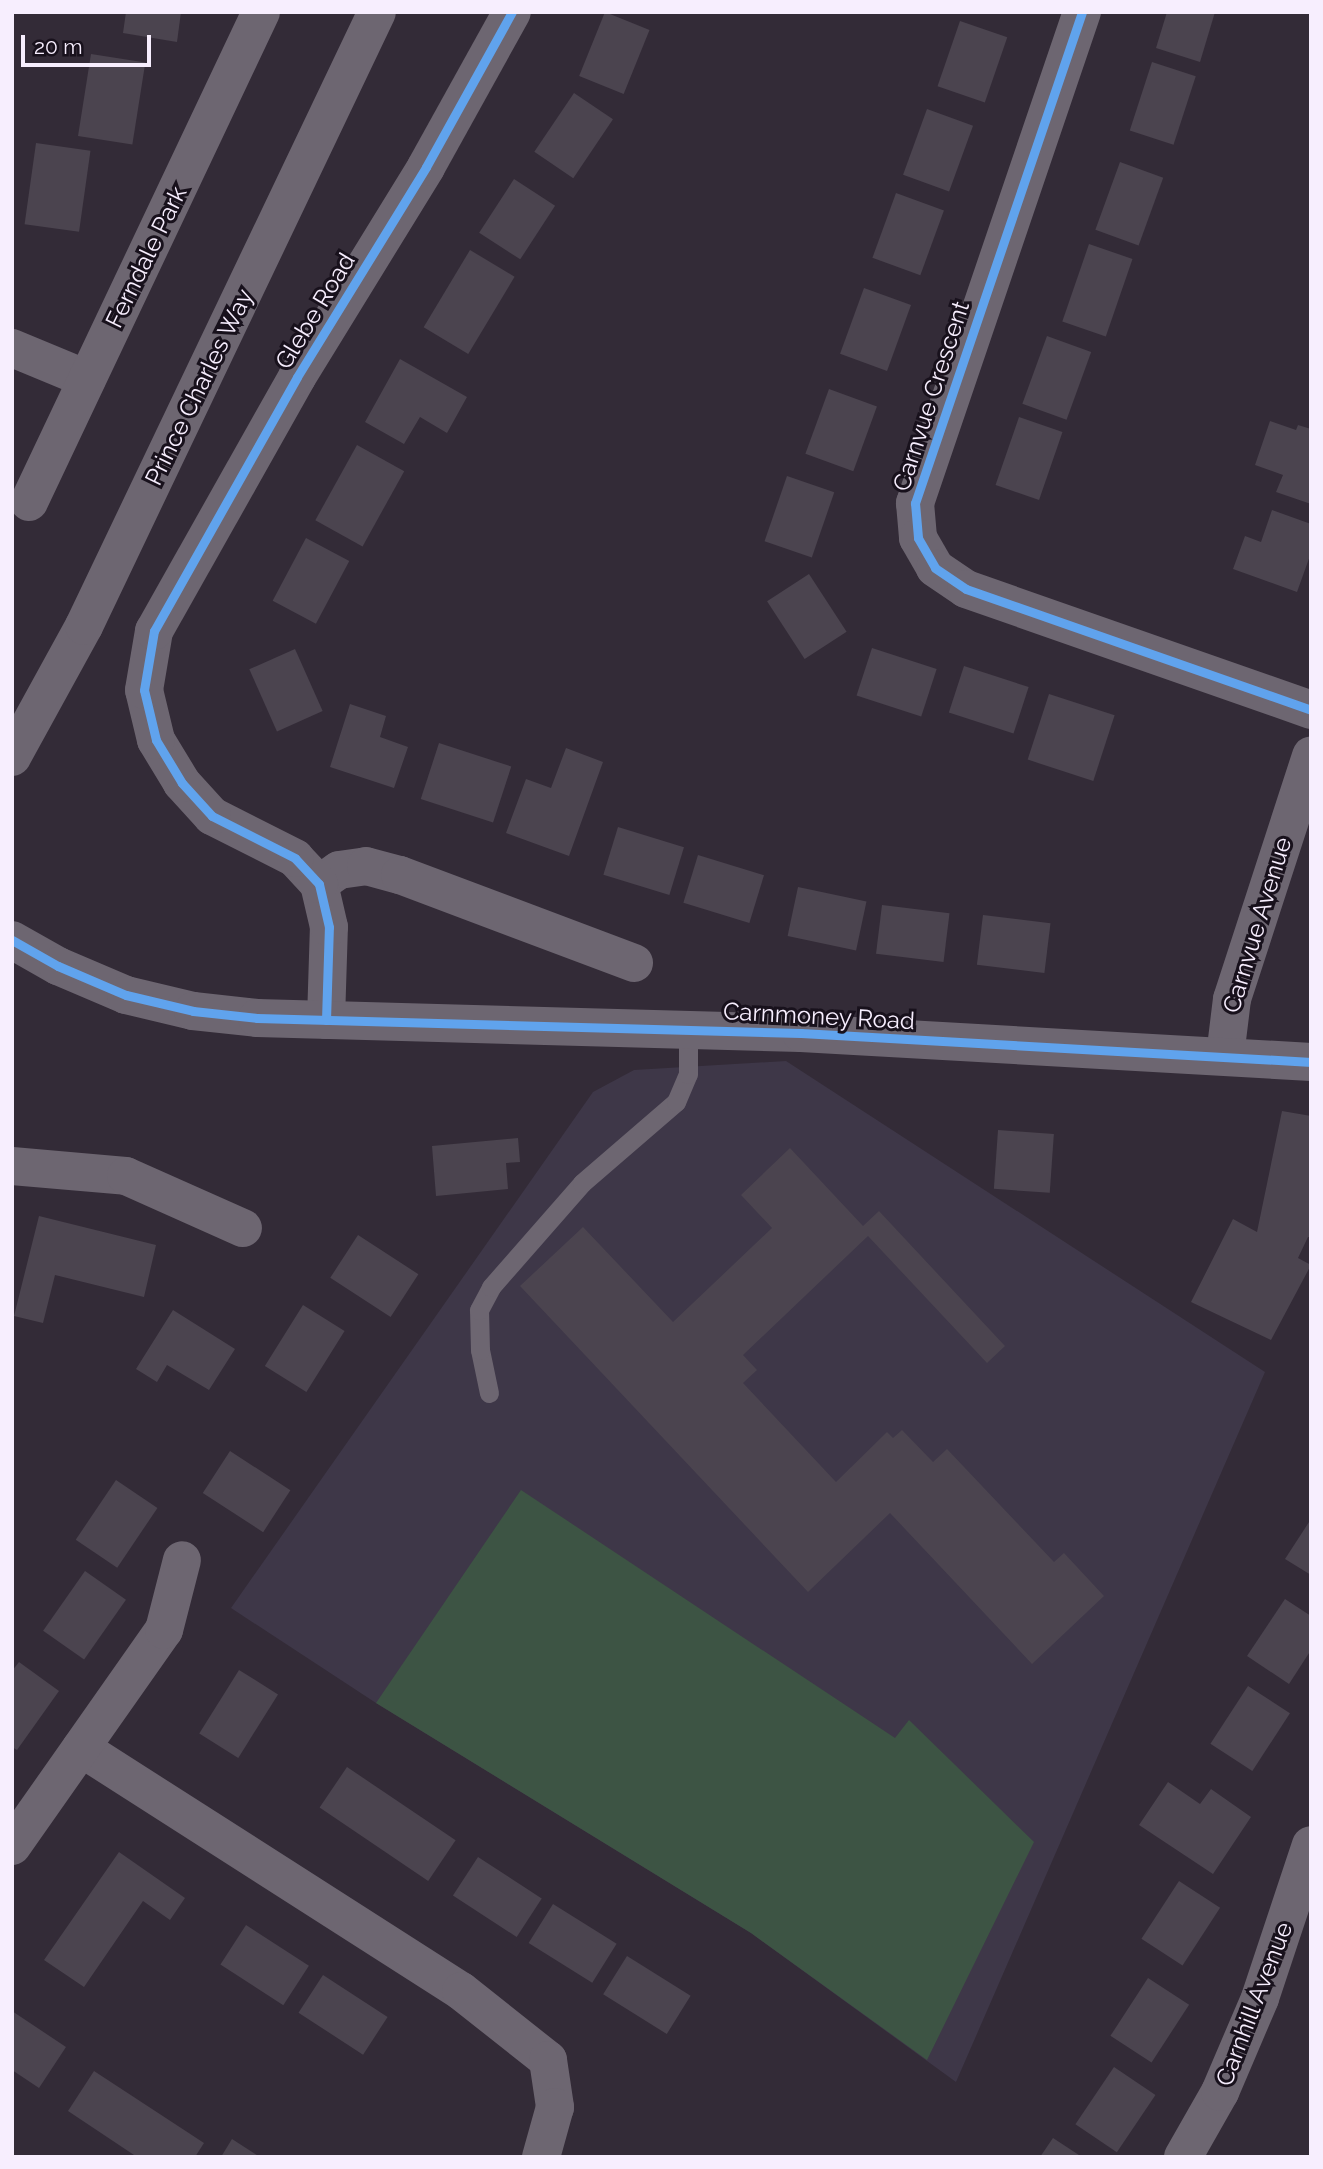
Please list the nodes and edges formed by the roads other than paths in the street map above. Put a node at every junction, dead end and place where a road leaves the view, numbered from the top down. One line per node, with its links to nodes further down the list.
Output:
1 (261, 12): 6 (street, Ferndale Park)
2 (377, 12): 10 (street, Prince Charles Way)
3 (512, 12): 11 (street, Glebe Road)
4 (1082, 12): 8 (street, Carnvue Crescent)
5 (12, 348): 6 (street)
6 (87, 379): 7 (street, Ferndale Park)
7 (29, 502)
8 (1311, 710)
9 (1311, 756): 16 (street, Carnvue Avenue)
10 (12, 757)
11 (318, 884): 13 (street); 14 (street)
12 (12, 940): 14 (street, Carnmoney Road)
13 (634, 963)
14 (326, 1020): 15 (street, Carnmoney Road)
15 (688, 1030): 16 (street, Carnmoney Road); 20 (lane)
16 (1226, 1056): 17 (street, Carnmoney Road)
17 (1311, 1062)
18 (12, 1166): 19 (street)
19 (243, 1228)
20 (489, 1393)
21 (182, 1560): 22 (street)
22 (81, 1748): 24 (street); 26 (street)
23 (1311, 1845): 25 (street, Carnhill Avenue)
24 (12, 1846)
25 (1298, 1926): 27 (street, Carnhill Avenue)
26 (541, 2157)
27 (1182, 2157)

